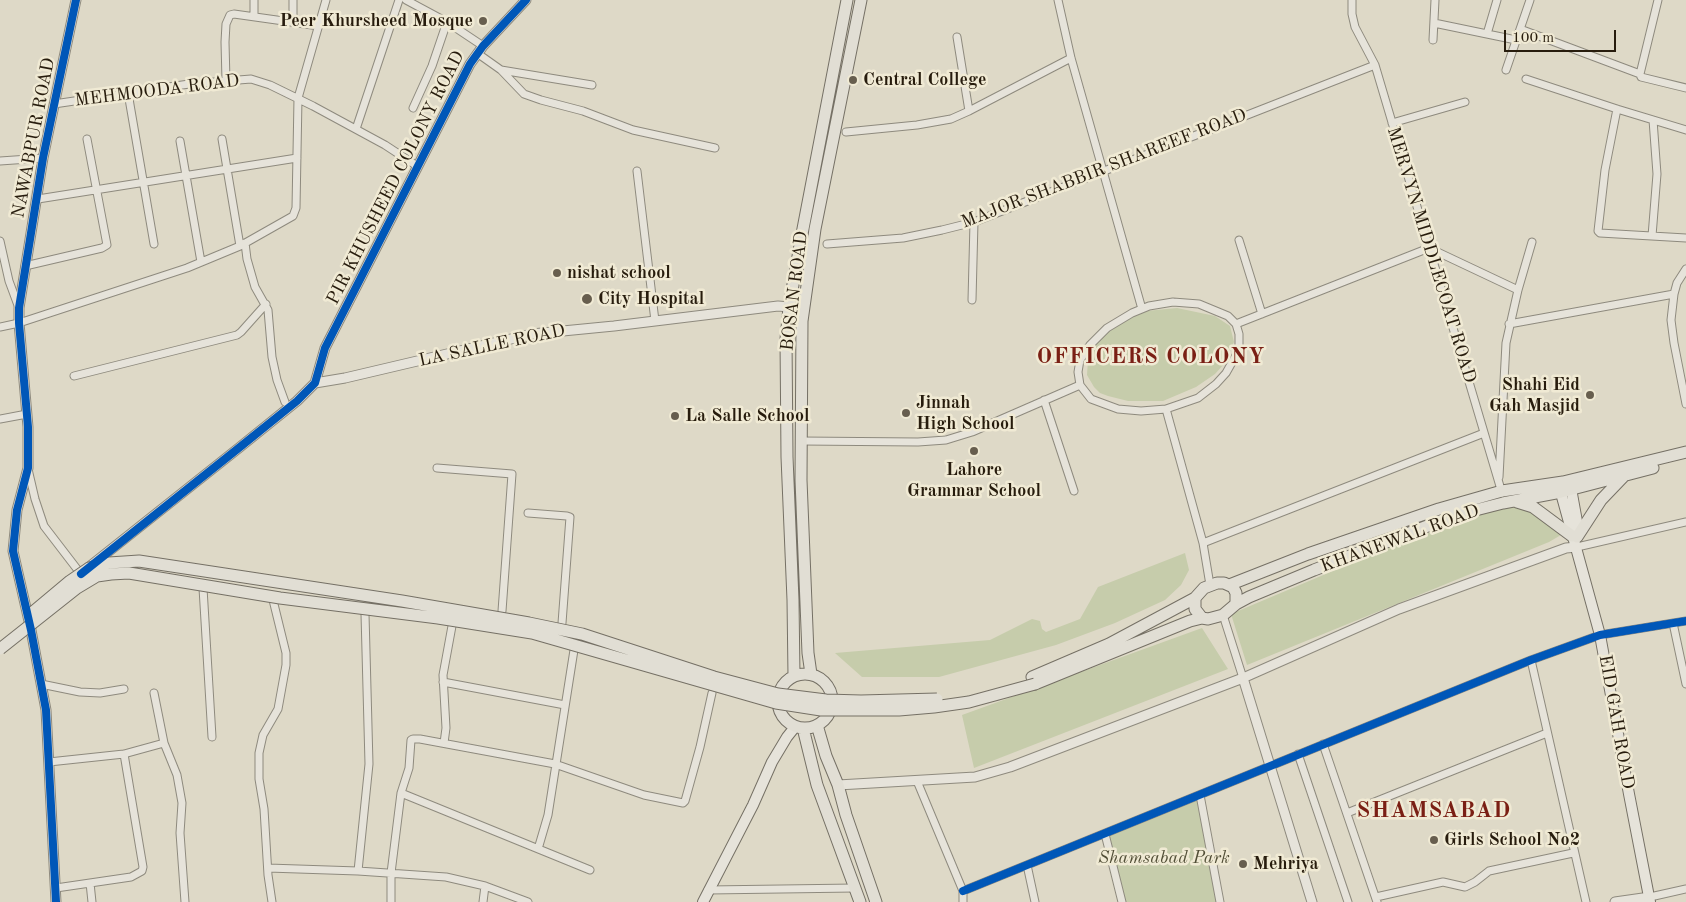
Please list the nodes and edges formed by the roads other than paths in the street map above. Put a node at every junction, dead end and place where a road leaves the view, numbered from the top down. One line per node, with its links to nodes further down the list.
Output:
1 (76, 0): 39 (street, NAWABPUR ROAD)
2 (254, 0): 16 (street)
3 (293, 0): 17 (street)
4 (326, 0): 20 (street)
5 (399, 0): 45 (street)
6 (406, 0): 18 (street)
7 (526, 0): 26 (street, PIR KHUSHEED COLONY ROAD)
8 (847, 0): 82 (main road, BOSAN ROAD)
9 (861, 0): 101 (main road, BOSAN ROAD)
10 (1058, 0): 27 (street)
11 (1352, 0): 28 (street, MERVYN MIDDLECOAT ROAD)
12 (1435, 0): 19 (street)
13 (1497, 0): 22 (street)
14 (1530, 0): 21 (street)
15 (1658, 0): 31 (street)
16 (254, 16): 17 (street); 33 (street)
17 (293, 22): 20 (street)
18 (447, 22): 26 (street); 40 (street)
19 (1434, 23): 22 (street); 24 (street)
20 (319, 26): 37 (street)
21 (1520, 29): 25 (street); 31 (street)
22 (1487, 34): 25 (street)
23 (957, 37): 42 (street)
24 (1433, 40)
25 (1516, 40): 30 (street)
26 (480, 49): 29 (street); 55 (street, PIR KHUSHEED COLONY ROAD)
27 (1072, 58): 42 (street); 57 (street)
28 (1375, 65): 44 (street, MERVYN MIDDLECOAT ROAD); 57 (street, MAJOR SHABBIR SHAREEF ROAD)
29 (501, 70): 34 (street); 51 (street)
30 (1506, 70)
31 (1640, 74): 35 (street)
32 (1526, 79): 41 (street)
33 (226, 81): 36 (street, MEHMOODA ROAD); 37 (street, MEHMOODA ROAD)
34 (592, 85)
35 (1686, 88)
36 (128, 93): 39 (street, MEHMOODA ROAD); 60 (street)
37 (298, 98): 45 (street, MEHMOODA ROAD); 53 (street)
38 (1465, 102): 44 (street)
39 (54, 104): 52 (street, NAWABPUR ROAD)
40 (413, 108)
41 (1617, 109): 43 (street); 64 (street)
42 (969, 111): 47 (street)
43 (1653, 120): 46 (street); 64 (street)
44 (1392, 123): 72 (street, MERVYN MIDDLECOAT ROAD)
45 (356, 129): 55 (street, MEHMOODA ROAD)
46 (1686, 130)
47 (846, 132)
48 (222, 138): 56 (street)
49 (87, 139): 61 (street)
50 (180, 141): 59 (street)
51 (714, 148)
52 (43, 158): 54 (street); 62 (street, NAWABPUR ROAD)
53 (297, 158): 56 (street); 71 (street)
54 (0, 161)
55 (417, 166): 92 (street, PIR KHUSHEED COLONY ROAD)
56 (227, 169): 59 (street); 71 (street)
57 (1103, 170): 63 (street, MAJOR SHABBIR SHAREEF ROAD); 84 (street)
58 (637, 171): 86 (street)
59 (186, 176): 60 (street); 73 (street)
60 (144, 182): 61 (street); 69 (street)
61 (97, 189): 62 (street); 74 (street)
62 (38, 199): 74 (street, NAWABPUR ROAD)
63 (974, 222): 70 (street, MAJOR SHABBIR SHAREEF ROAD); 80 (street)
64 (1652, 236): 65 (street)
65 (1686, 238)
66 (1238, 240): 85 (street)
67 (0, 241): 83 (street)
68 (1532, 242): 78 (street)
69 (154, 244)
70 (827, 244)
71 (243, 245): 73 (street); 81 (street)
72 (1429, 248): 78 (street); 85 (street); 100 (street, MERVYN MIDDLECOAT ROAD)
73 (201, 262): 87 (street)
74 (25, 266): 83 (street, NAWABPUR ROAD)
75 (1686, 269): 76 (street)
76 (1677, 283): 77 (street); 79 (street)
77 (1686, 284)
78 (1518, 290): 89 (street)
79 (1674, 294): 89 (street); 96 (street)
80 (972, 300)
81 (266, 304): 91 (street); 95 (street)
82 (790, 307): 86 (street, LA SALLE ROAD); 137 (main road, BOSAN ROAD)
83 (19, 308): 87 (street, NAWABPUR ROAD)
84 (1142, 309): 88 (street); 93 (street)
85 (1262, 314): 88 (street)
86 (655, 321): 92 (street, LA SALLE ROAD)
87 (19, 323): 90 (street); 98 (street, NAWABPUR ROAD)
88 (1236, 324): 97 (street)
89 (1510, 324): 109 (street)
90 (0, 327)
91 (74, 376)
92 (315, 383): 116 (street, bridge)
93 (1080, 385): 94 (street); 97 (street)
94 (1044, 400): 101 (street); 108 (street)
95 (285, 402)
96 (1686, 404)
97 (1166, 409): 113 (street)
98 (27, 414): 99 (street); 104 (street, NAWABPUR ROAD)
99 (0, 419)
100 (1484, 433): 109 (street, MERVYN MIDDLECOAT ROAD); 113 (street)
101 (800, 441): 136 (main road, BOSAN ROAD)
102 (1686, 452): 107 (main road)
103 (1686, 460): 106 (main road, KHANEWAL ROAD)
104 (28, 468): 116 (street); 141 (street, NAWABPUR ROAD)
105 (437, 468): 123 (street)
106 (1626, 475): 107 (main road, KHANEWAL ROAD); 112 (main road)
107 (1565, 486): 109 (main road, KHANEWAL ROAD); 109 (main road); 112 (main road, EID GAH ROAD)
108 (1074, 491)
109 (1505, 495): 112 (main road); 114 (main road); 115 (main road, KHANEWAL ROAD)
110 (528, 513): 128 (street)
111 (1686, 522): 112 (street)
112 (1575, 541): 131 (main road, EID GAH ROAD); 138 (street)
113 (1203, 543): 117 (street)
114 (1308, 554): 115 (main road); 118 (main road)
115 (1314, 570): 122 (main road, KHANEWAL ROAD)
116 (78, 571): 132 (main road, bridge); 139 (main road, bridge)
117 (1210, 585): 118 (main road); 120 (main road)
118 (1229, 585): 122 (main road)
119 (203, 588): 150 (street)
120 (1195, 598): 126 (main road); 139 (main road)
121 (273, 600): 168 (street)
122 (1236, 604): 125 (main road)
123 (502, 611)
124 (366, 614): 170 (street)
125 (1223, 615): 126 (main road); 138 (street)
126 (1202, 618): 139 (main road)
127 (1686, 620): 129 (street)
128 (562, 623)
129 (1673, 623): 131 (street); 142 (street)
130 (452, 626): 140 (street)
131 (1600, 635): 135 (street); 180 (main road, EID GAH ROAD)
132 (0, 638)
133 (0, 649): 139 (main road, bridge)
134 (574, 650): 146 (street)
135 (1531, 660): 149 (street); 153 (street)
136 (811, 674): 137 (main road); 147 (main road)
137 (794, 676): 148 (main road)
138 (1243, 678): 158 (street); 159 (street)
139 (1033, 681)
140 (443, 682): 146 (street); 152 (street)
141 (41, 684): 143 (street); 156 (street, NAWABPUR ROAD)
142 (1686, 684)
143 (124, 689)
144 (154, 693): 151 (street)
145 (712, 693): 157 (street)
146 (565, 705): 157 (street)
147 (817, 726): 148 (main road); 160 (main road)
148 (799, 728): 175 (main road); 177 (main road)
149 (1547, 734): 163 (street); 166 (street)
150 (212, 736)
151 (164, 742): 154 (street); 183 (street)
152 (444, 743): 157 (street); 161 (street)
153 (1323, 744): 155 (street); 163 (street)
154 (124, 754): 156 (street); 172 (street)
155 (1298, 754): 158 (street); 197 (street)
156 (49, 762): 174 (street, NAWABPUR ROAD)
157 (555, 764): 165 (street)
158 (1270, 766): 162 (street); 196 (street)
159 (917, 781): 160 (street); 178 (street)
160 (838, 785): 190 (main road); 191 (main road)
161 (401, 793): 165 (street); 171 (street)
162 (1200, 795): 164 (street); 195 (street)
163 (1347, 813): 179 (street)
164 (1105, 834): 167 (street); 194 (street)
165 (538, 849): 169 (street)
166 (1573, 852): 179 (street); 198 (street)
167 (1027, 865): 178 (street); 193 (street)
168 (268, 868): 170 (street); 184 (street)
169 (590, 870)
170 (358, 871): 171 (street)
171 (391, 873): 173 (street); 185 (street)
172 (90, 883): 174 (street); 182 (street)
173 (485, 886): 186 (street); 187 (street)
174 (56, 888): 181 (street, NAWABPUR ROAD)
175 (855, 888): 177 (street); 189 (main road)
176 (1686, 889): 180 (street)
177 (708, 890): 188 (main road)
178 (963, 891): 192 (street)
179 (1376, 899)
180 (1650, 900): 199 (street)
181 (56, 902)
182 (92, 902)
183 (185, 902)
184 (272, 902)
185 (391, 902)
186 (483, 902)
187 (528, 902)
188 (703, 902)
189 (860, 902)
190 (876, 902)
191 (882, 902)
192 (963, 902)
193 (1034, 902)
194 (1122, 902)
195 (1220, 902)
196 (1312, 902)
197 (1348, 902)
198 (1586, 902)
199 (1615, 902)

